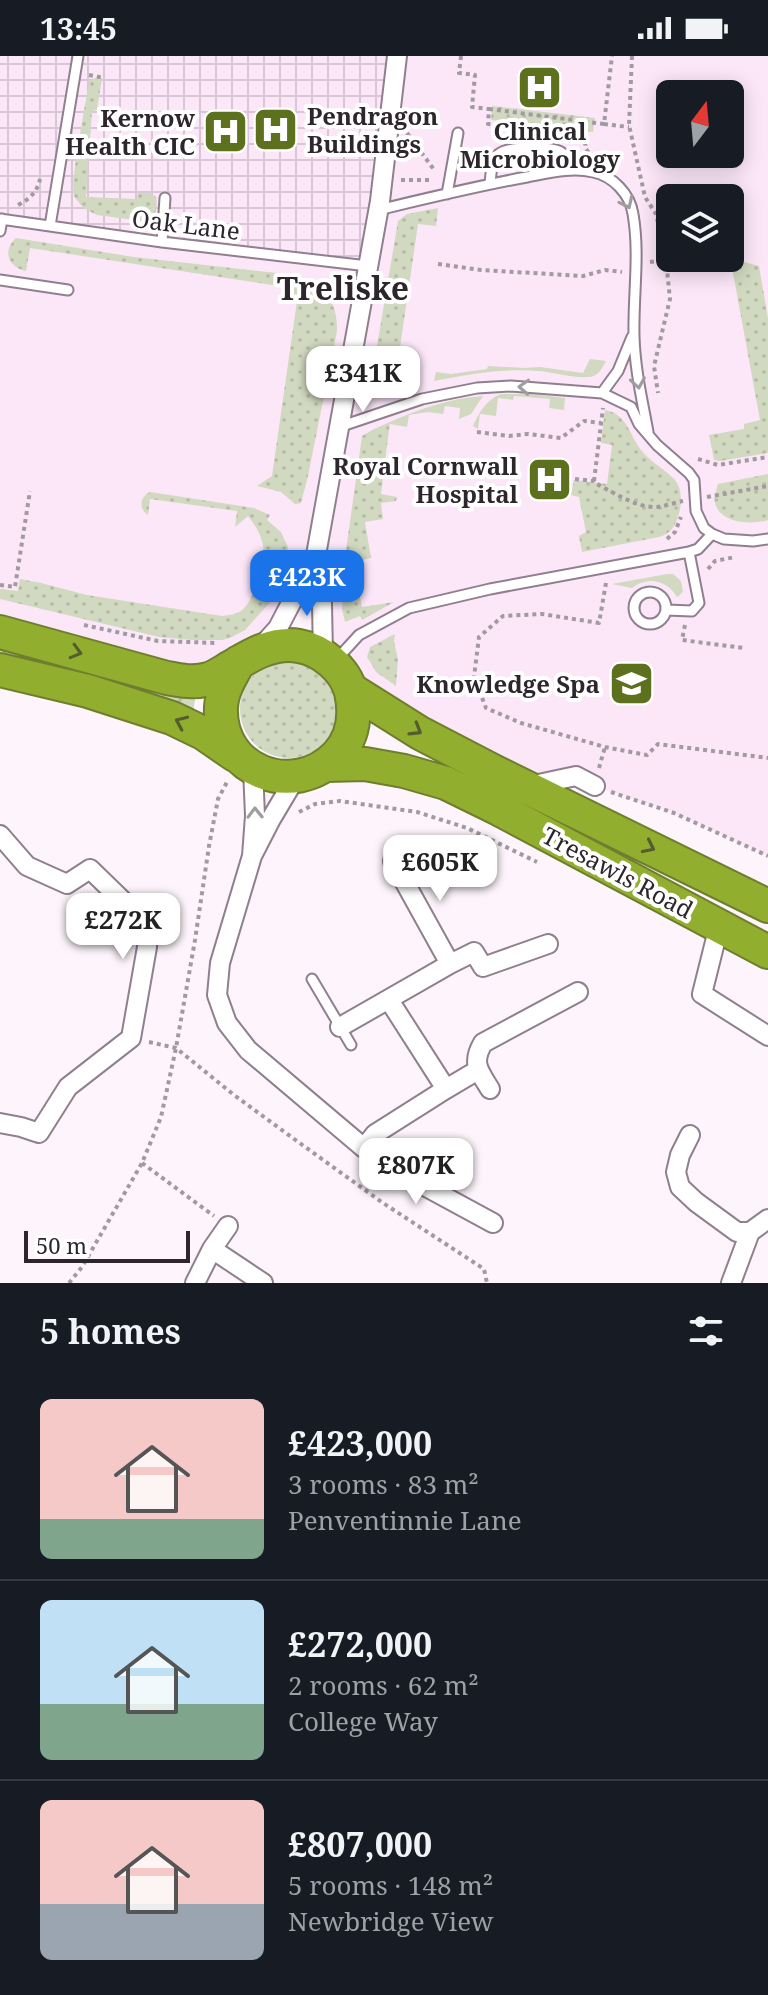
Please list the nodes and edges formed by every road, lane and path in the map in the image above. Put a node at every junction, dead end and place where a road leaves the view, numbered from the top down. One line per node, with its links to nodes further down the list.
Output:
1 (78, 56): 26 (lane)
2 (397, 56): 23 (street)
3 (461, 56): 8 (path)
4 (612, 56): 9 (path)
5 (632, 56): 10 (path)
6 (87, 74): 7 (path)
7 (104, 78)
8 (489, 109): 9 (path); 12 (path)
9 (604, 124): 10 (path)
10 (630, 127): 24 (path)
11 (405, 131): 18 (path)
12 (544, 131)
13 (458, 133): 20 (lane)
14 (558, 133): 15 (path)
15 (593, 157)
16 (42, 169): 22 (path)
17 (579, 170): 19 (lane); 19 (lane); 37 (lane, one-way to 37)
18 (401, 180)
19 (490, 184): 20 (lane)
20 (447, 194): 23 (lane)
21 (165, 198): 28 (lane)
22 (9, 206)
23 (378, 210): 30 (street)
24 (656, 214)
25 (1, 219): 26 (lane, Oak Lane); 27 (lane)
26 (50, 226): 28 (lane, Oak Lane)
27 (0, 231)
28 (162, 242): 30 (lane, Oak Lane)
29 (438, 264): 31 (path)
30 (368, 266): 42 (street)
31 (605, 270): 34 (path); 35 (path)
32 (667, 272): 39 (path)
33 (0, 280): 36 (lane)
34 (604, 280)
35 (624, 280)
36 (68, 290)
37 (634, 334): 38 (lane); 44 (lane, one-way to 44)
38 (602, 393): 42 (lane, one-way to 42); 44 (lane)
39 (658, 397)
40 (612, 408): 41 (path)
41 (601, 423): 43 (path); 48 (path)
42 (339, 427): 58 (street)
43 (477, 432)
44 (648, 432): 51 (lane)
45 (691, 457): 46 (path)
46 (768, 457)
47 (575, 479): 48 (path)
48 (594, 481): 52 (path)
49 (768, 486): 51 (path)
50 (30, 491): 60 (path)
51 (696, 499): 54 (lane)
52 (683, 501)
53 (681, 514): 56 (path)
54 (712, 534): 55 (lane); 57 (lane)
55 (768, 539)
56 (659, 542)
57 (689, 552): 62 (lane); 67 (lane)
58 (316, 555): 66 (street); 67 (street)
59 (606, 581): 69 (path)
60 (0, 585)
61 (666, 610): 62 (lane)
62 (686, 612): 65 (path)
63 (82, 625): 66 (path)
64 (0, 632): 66 (highway, one-way to 66)
65 (744, 648)
66 (239, 653): 67 (highway); 72 (highway)
67 (335, 669): 71 (highway); 75 (highway, Tresawls Road, one-way to 75)
68 (0, 670): 72 (highway, one-way to 68)
69 (605, 747): 70 (path); 74 (path)
70 (768, 758)
71 (327, 765): 73 (highway); 82 (highway, Tresawls Road)
72 (243, 770): 73 (highway); 76 (street, one-way to 72); 76 (path); 93 (path)
73 (296, 777): 76 (street)
74 (595, 786): 75 (street); 78 (path)
75 (526, 787): 81 (highway, Tresawls Road, one-way to 81)
76 (263, 818): 80 (path); 99 (street)
77 (0, 835): 91 (street)
78 (768, 856)
79 (393, 861): 85 (street)
80 (545, 866)
81 (768, 906)
82 (719, 926): 84 (highway, Tresawls Road); 90 (street)
83 (548, 944): 85 (street)
84 (768, 952)
85 (450, 964): 88 (street)
86 (312, 979): 89 (lane)
87 (578, 992): 94 (street)
88 (389, 1000): 89 (street); 95 (street)
89 (340, 1027): 92 (lane)
90 (768, 1036)
91 (131, 1038): 93 (path); 97 (street)
92 (351, 1045)
93 (176, 1048): 100 (path); 109 (path)
94 (478, 1070): 95 (street); 96 (street)
95 (446, 1089): 99 (street)
96 (490, 1089)
97 (0, 1123)
98 (690, 1135): 104 (street)
99 (364, 1148): 102 (street)
100 (142, 1163): 103 (path); 106 (path)
101 (768, 1219): 104 (street)
102 (493, 1223)
103 (228, 1226): 105 (street)
104 (750, 1232): 110 (street)
105 (212, 1249): 107 (street); 108 (street)
106 (69, 1283)
107 (195, 1283)
108 (263, 1283)
109 (487, 1283)
110 (731, 1283)

